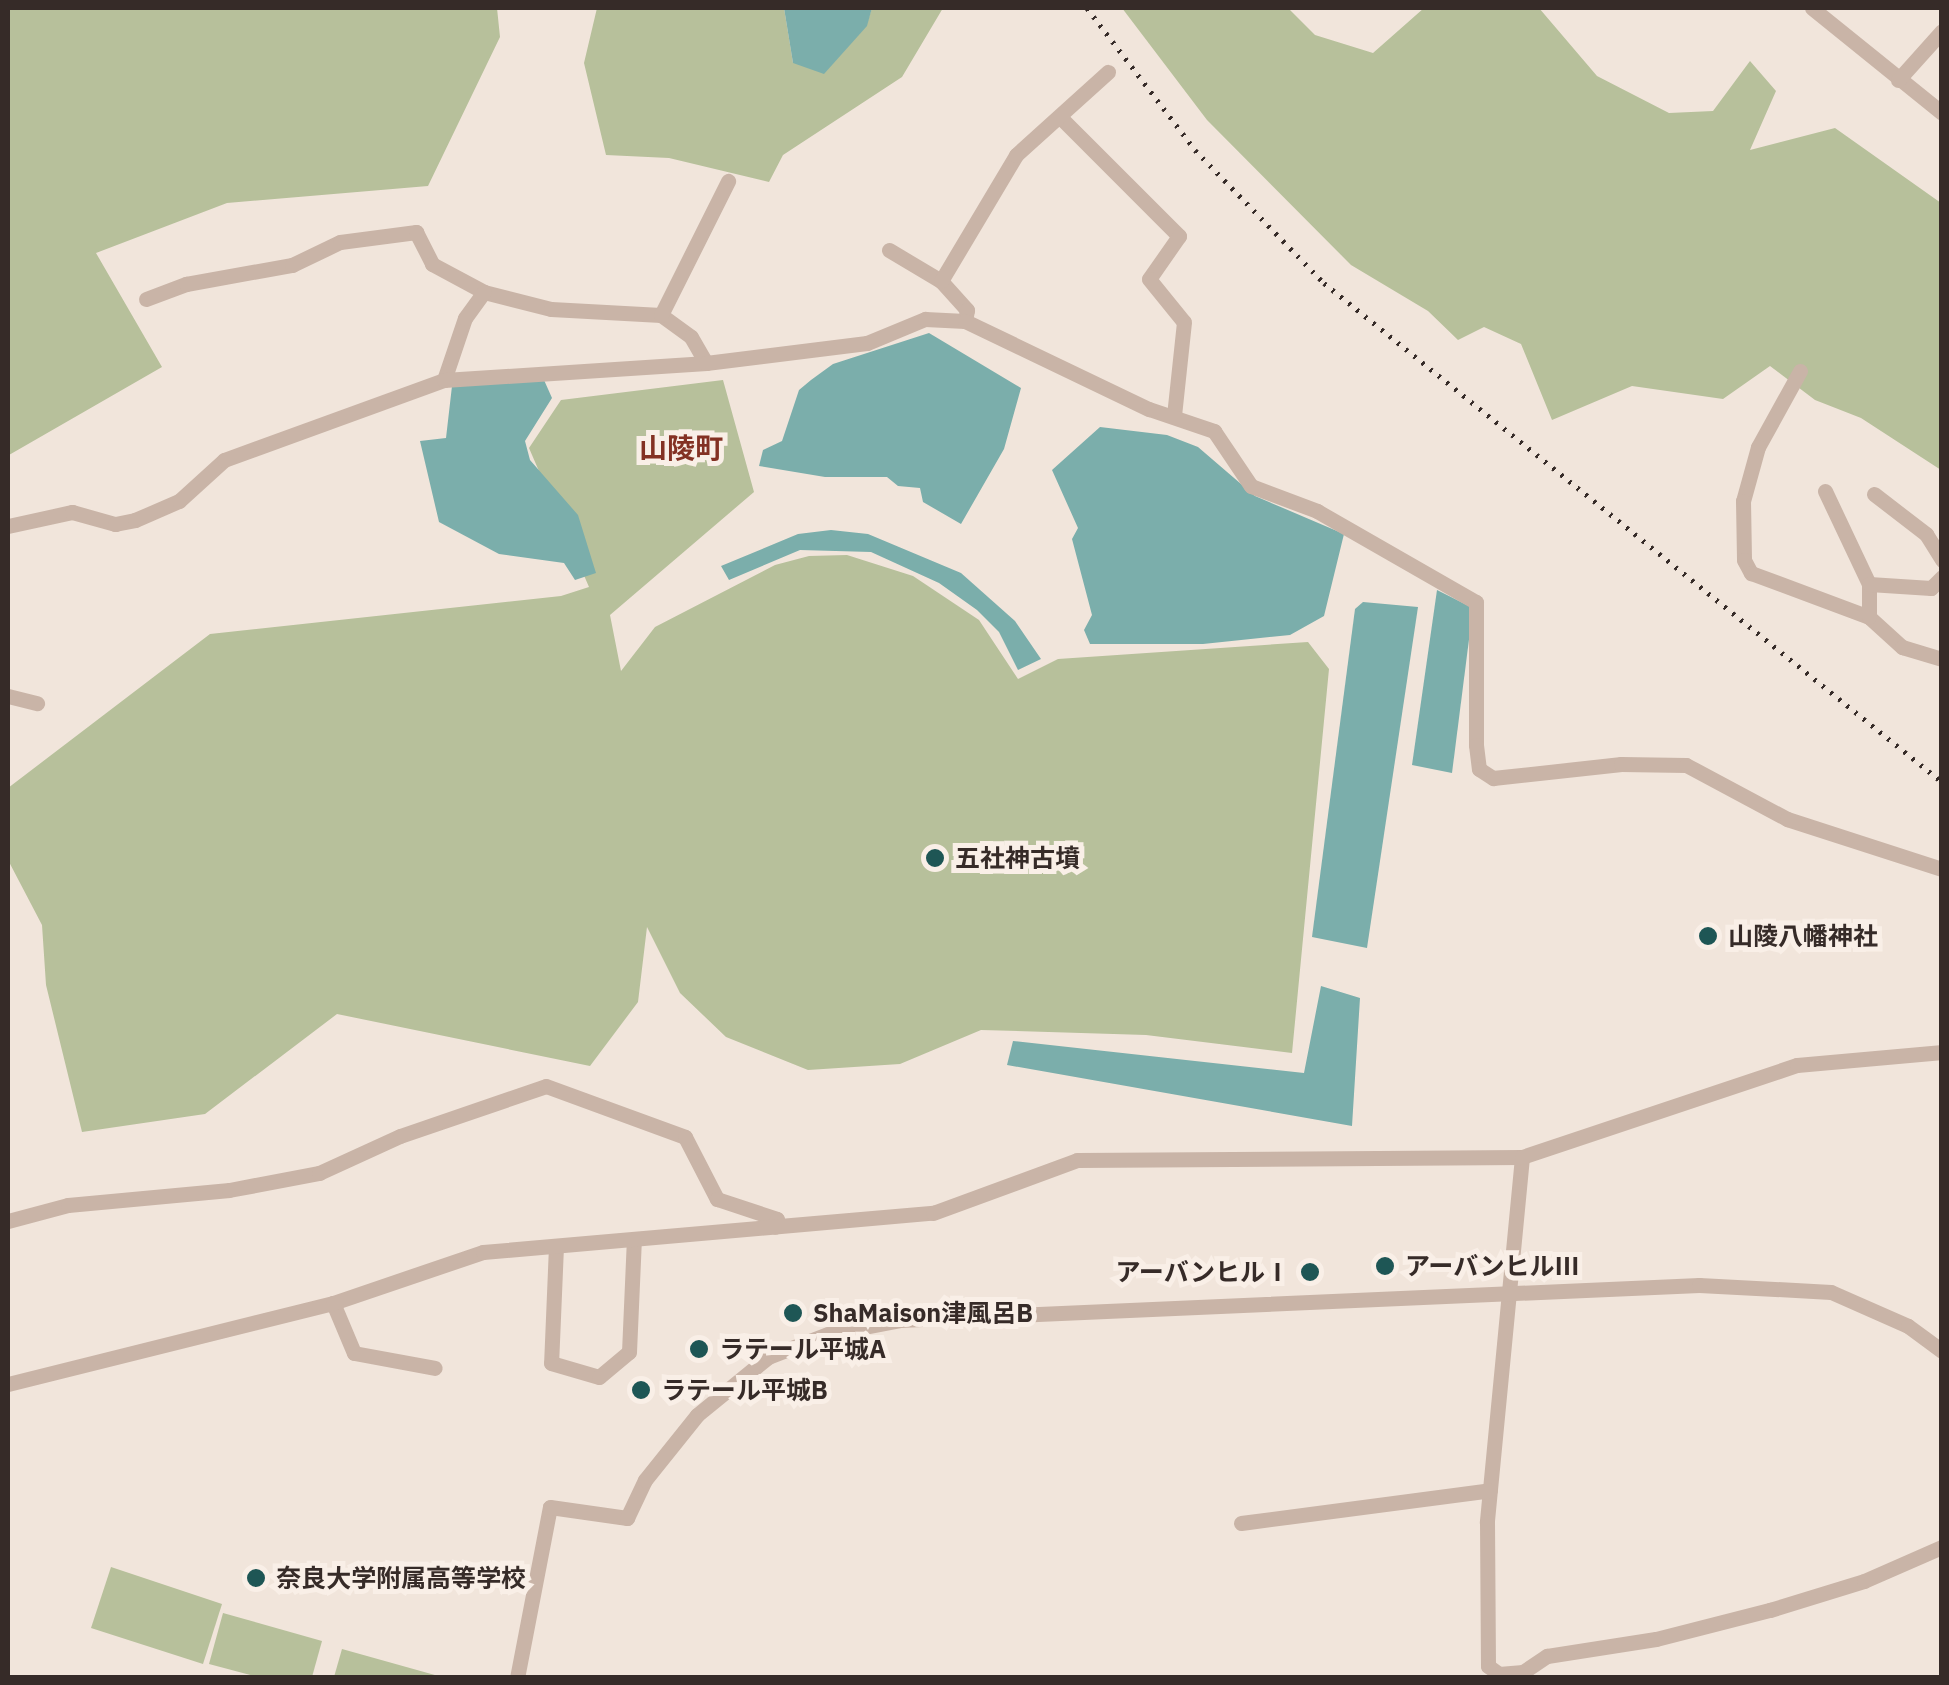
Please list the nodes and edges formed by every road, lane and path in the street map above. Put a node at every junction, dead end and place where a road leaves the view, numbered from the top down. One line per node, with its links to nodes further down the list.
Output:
1 (1812, 8): 4 (street)
2 (1942, 31): 4 (street)
3 (1108, 72): 6 (street)
4 (1898, 80): 5 (street)
5 (1942, 113)
6 (1061, 118): 9 (street); 17 (street)
7 (728, 180): 12 (street)
8 (889, 250): 9 (street)
9 (941, 281): 13 (street)
10 (484, 292): 11 (street); 12 (street); 16 (street)
11 (146, 299)
12 (661, 315): 14 (street)
13 (966, 321): 14 (street); 17 (street)
14 (706, 363): 16 (street)
15 (1800, 371): 24 (street)
16 (444, 380): 20 (street)
17 (1174, 416): 28 (street)
18 (1825, 491): 23 (street)
19 (1874, 494): 21 (street)
20 (8, 526)
21 (1942, 560)
22 (1942, 577): 23 (street)
23 (1869, 584): 24 (street)
24 (1869, 617): 25 (street)
25 (1942, 658)
26 (8, 696): 27 (street)
27 (38, 702)
28 (1942, 869)
29 (1942, 1052): 30 (street)
30 (1522, 1157): 32 (street); 35 (street)
31 (8, 1221): 32 (street)
32 (776, 1227): 33 (street)
33 (634, 1239): 34 (street); 34 (street)
34 (556, 1246): 36 (street)
35 (1508, 1294): 37 (street); 40 (street); 43 (street)
36 (334, 1303): 38 (street); 39 (street)
37 (1942, 1351)
38 (436, 1368)
39 (8, 1384)
40 (1490, 1490): 41 (street); 42 (street)
41 (1241, 1522)
42 (1942, 1547)
43 (517, 1678)

